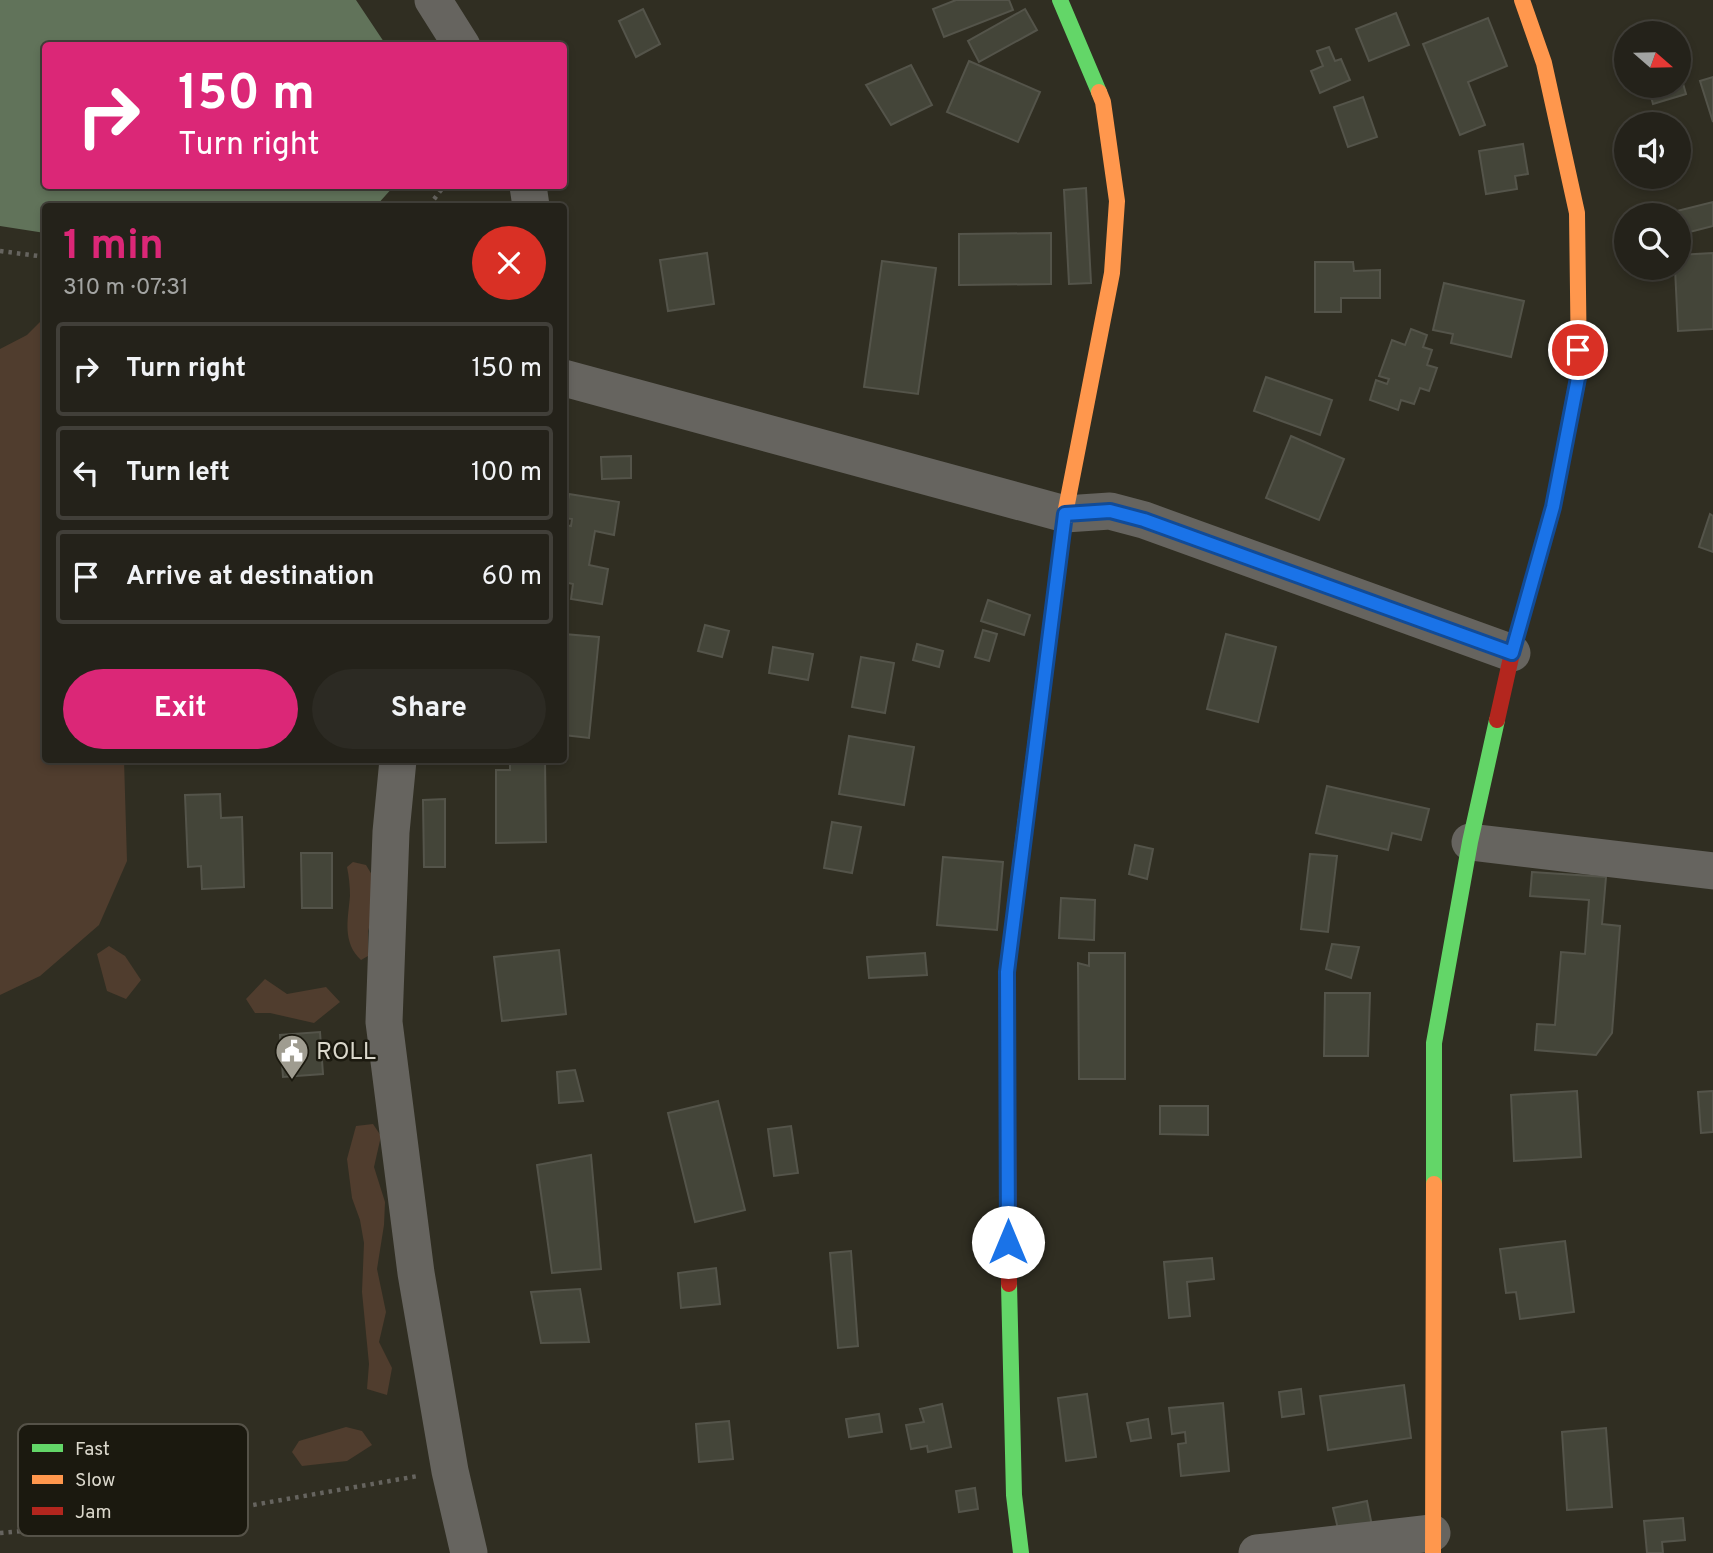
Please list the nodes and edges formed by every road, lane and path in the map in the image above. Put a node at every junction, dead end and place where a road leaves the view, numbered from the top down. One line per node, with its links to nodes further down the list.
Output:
1 (433, 0): 4 (street)
2 (1059, 0): 8 (street)
3 (1522, 0): 9 (street)
4 (459, 42)
5 (0, 251): 6 (path)
6 (42, 256)
7 (567, 379): 8 (street)
8 (1065, 514): 9 (street); 19 (street)
9 (1512, 653): 11 (street)
10 (398, 763): 13 (street)
11 (1470, 842): 12 (street); 17 (street)
12 (1713, 871)
13 (450, 1471): 14 (path); 18 (street)
14 (248, 1506)
15 (18, 1531): 16 (path)
16 (0, 1532)
17 (1433, 1543): 20 (street)
18 (469, 1553)
19 (1021, 1553)
20 (1257, 1553)

